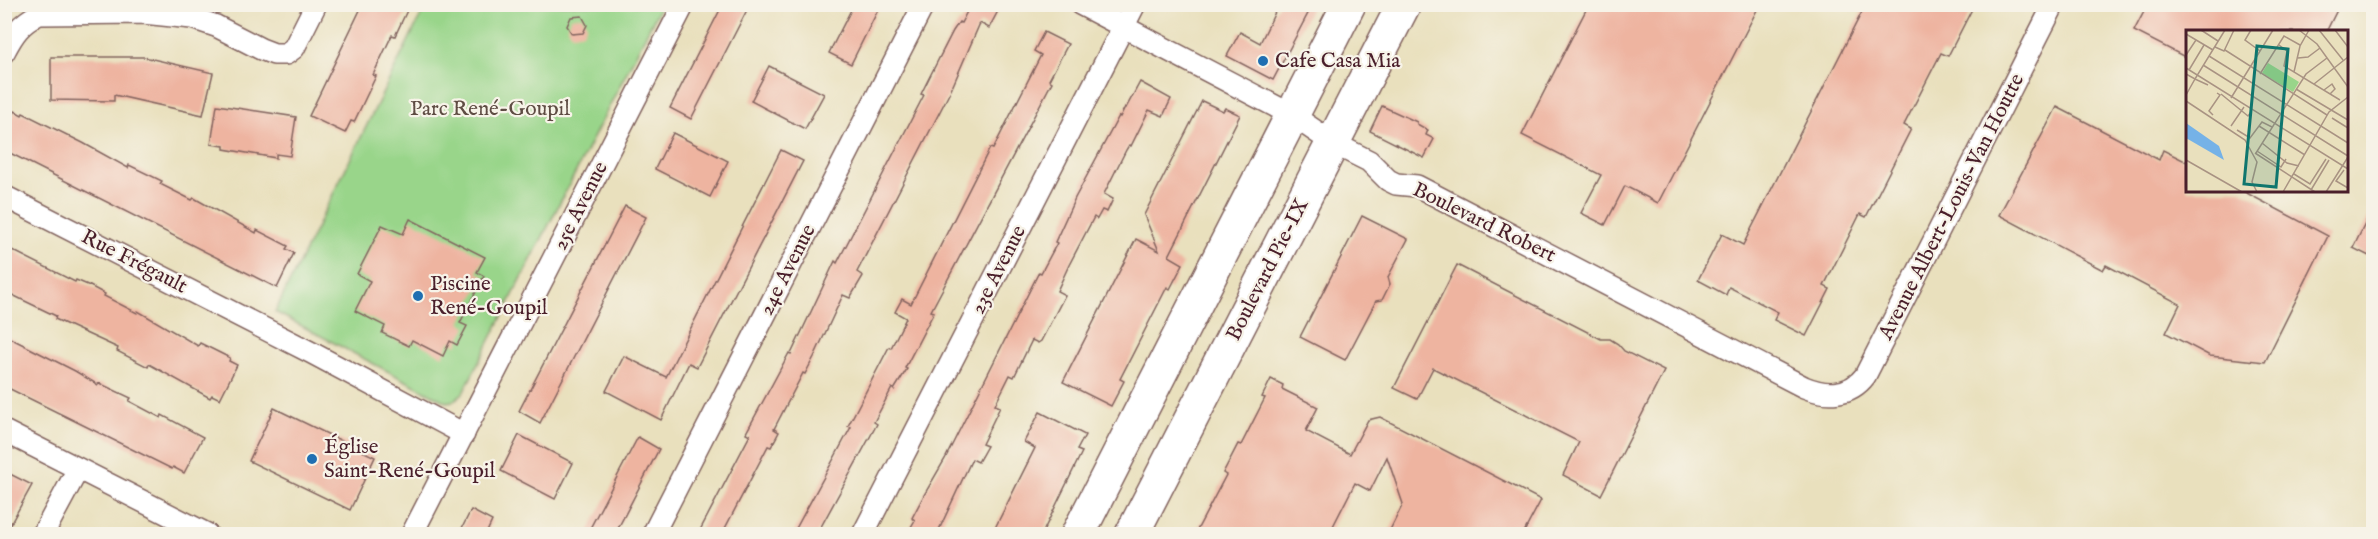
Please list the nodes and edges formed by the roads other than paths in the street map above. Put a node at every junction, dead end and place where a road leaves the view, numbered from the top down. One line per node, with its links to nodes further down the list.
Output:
1 (315, 4): 10 (street)
2 (684, 4): 16 (street, 25e Avenue)
3 (924, 4): 21 (street, 24e Avenue)
4 (1080, 4): 9 (street, Boulevard Robert)
5 (1135, 4): 9 (street, 23e Avenue)
6 (1349, 4): 11 (main road)
7 (1404, 4): 12 (main road, Boulevard Pie-IX)
8 (2054, 4): 14 (street, Avenue Albert-Louis-Van Houtte)
9 (1124, 27): 11 (street, Boulevard Robert); 22 (street, 23e Avenue)
10 (4, 52)
11 (1292, 115): 12 (street, Boulevard Robert); 23 (main road)
12 (1333, 143): 14 (street, Boulevard Robert); 24 (main road, Boulevard Pie-IX)
13 (4, 196): 16 (street, Rue Frégault)
14 (1834, 393)
15 (4, 431): 17 (street)
16 (464, 434): 20 (street, 25e Avenue)
17 (78, 469): 18 (street); 19 (street)
18 (42, 534)
19 (207, 534)
20 (412, 534)
21 (653, 534)
22 (862, 534)
23 (1077, 534)
24 (1132, 534)

